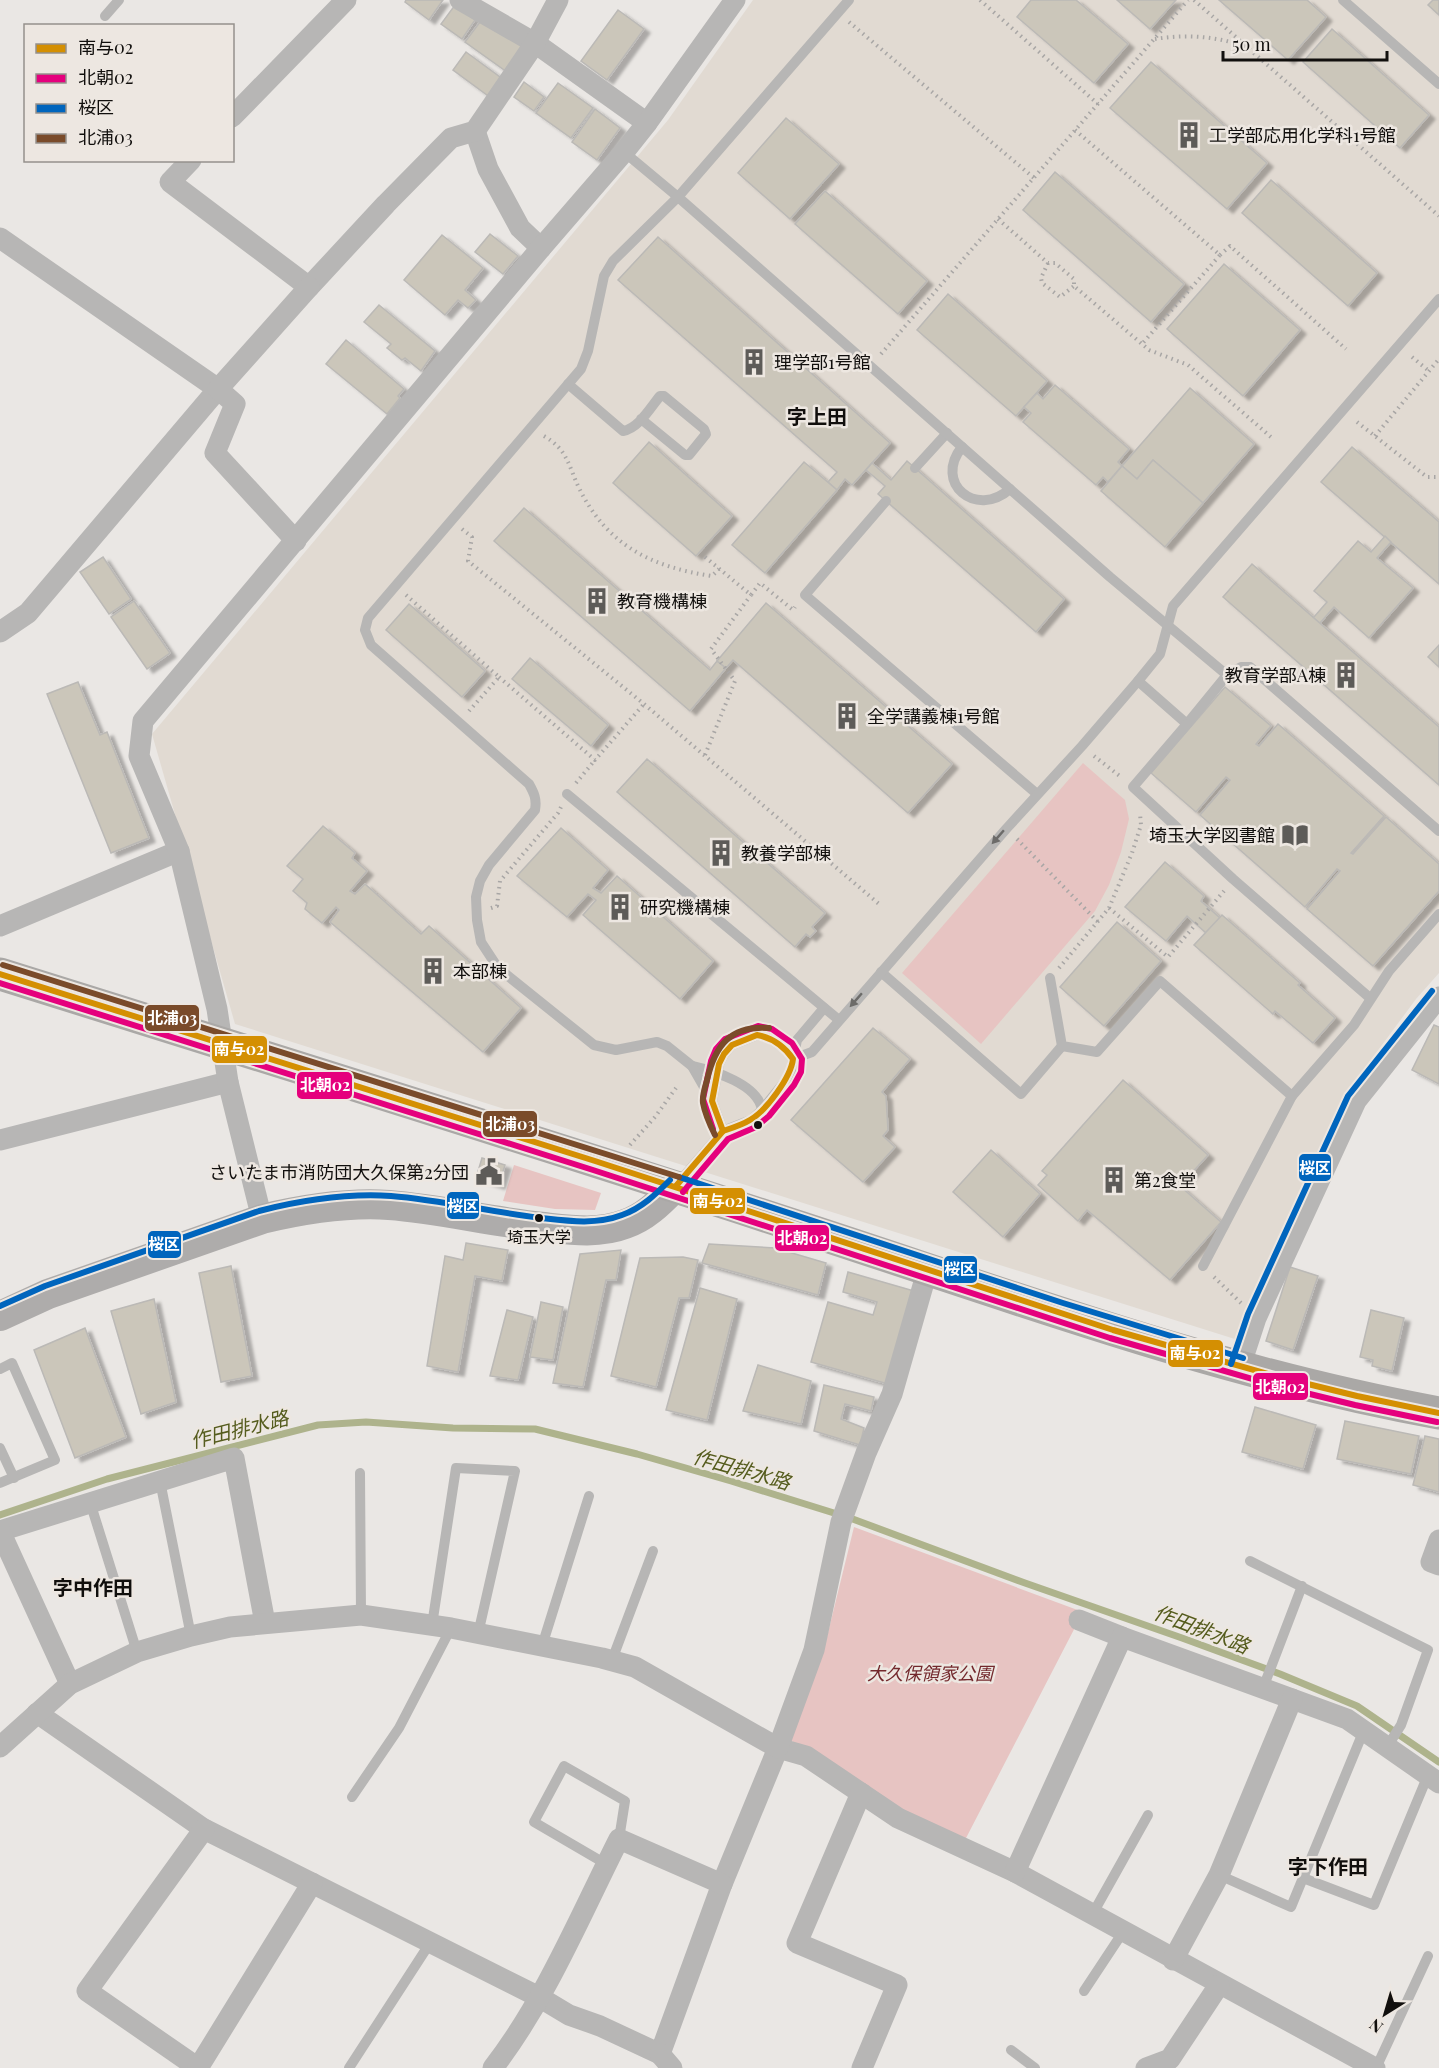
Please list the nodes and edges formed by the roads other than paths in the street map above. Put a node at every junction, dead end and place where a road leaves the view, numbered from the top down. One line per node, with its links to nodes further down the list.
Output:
1 (119, 0): 8 (lane)
2 (346, 0): 11 (street)
3 (460, 0): 9 (street)
4 (558, 0): 9 (street)
5 (735, 0): 12 (street)
6 (849, 0): 16 (lane)
7 (1343, 0): 10 (lane)
8 (105, 16)
9 (535, 43): 12 (street); 13 (street)
10 (1439, 84)
11 (234, 115)
12 (647, 123): 14 (street)
13 (476, 131): 18 (street); 19 (street)
14 (624, 152): 16 (lane); 18 (street)
15 (188, 162): 19 (street)
16 (678, 197): 21 (lane); 24 (lane)
17 (2, 246): 22 (street)
18 (542, 248): 29 (street)
19 (309, 287): 22 (street)
20 (1439, 299): 30 (lane)
21 (568, 384): 23 (lane); 51 (lane)
22 (218, 389): 29 (street); 31 (street)
23 (642, 419): 23 (lane)
24 (946, 433): 25 (lane); 26 (lane)
25 (962, 447): 27 (lane); 27 (lane)
26 (915, 468)
27 (1010, 489): 30 (lane)
28 (886, 501): 36 (lane)
29 (296, 541): 38 (street)
30 (1168, 625): 32 (lane); 33 (lane)
31 (2, 627)
32 (1227, 675): 34 (lane); 37 (lane)
33 (1138, 681): 34 (lane); 36 (lane)
34 (1187, 724): 44 (lane)
35 (567, 794): 46 (lane)
36 (1037, 794): 41 (lane, one-way to 41)
37 (1439, 831)
38 (179, 851): 40 (street); 48 (street)
39 (1439, 914): 44 (lane)
40 (0, 926)
41 (881, 972): 47 (lane, one-way to 47); 49 (lane)
42 (0, 974): 48 (highway)
43 (1050, 978): 49 (lane)
44 (1370, 998): 54 (lane)
45 (1439, 998): 64 (street)
46 (824, 1008): 47 (lane); 50 (lane)
47 (839, 1020): 50 (lane)
48 (221, 1044): 53 (street); 59 (highway)
49 (1062, 1046): 54 (lane)
50 (793, 1059): 52 (lane); 56 (lane)
51 (692, 1066): 52 (lane); 55 (lane)
52 (717, 1072): 55 (lane); 56 (lane)
53 (228, 1082): 58 (street); 60 (street)
54 (1292, 1096): 61 (lane)
55 (712, 1101): 57 (lane)
56 (762, 1110): 57 (lane)
57 (723, 1131): 59 (lane)
58 (0, 1140)
59 (676, 1186): 60 (main road); 62 (highway)
60 (262, 1219): 63 (main road)
61 (1203, 1266)
62 (928, 1268): 64 (highway); 97 (street)
63 (0, 1316)
64 (1240, 1367): 66 (highway)
65 (0, 1369): 69 (lane)
66 (1439, 1413)
67 (0, 1448): 69 (lane)
68 (360, 1473): 80 (lane)
69 (14, 1478): 71 (lane)
70 (160, 1481): 73 (street); 82 (street); 85 (lane)
71 (0, 1483)
72 (589, 1496): 87 (lane)
73 (90, 1502): 74 (street); 88 (lane)
74 (0, 1531): 91 (street)
75 (1439, 1540): 78 (street)
76 (653, 1551): 89 (lane)
77 (1250, 1561): 79 (lane)
78 (1439, 1565)
79 (1302, 1586): 90 (lane); 96 (lane)
80 (361, 1615): 82 (street); 83 (street)
81 (1079, 1620): 86 (street)
82 (265, 1623): 85 (street)
83 (442, 1626): 84 (street); 84 (lane); 100 (lane)
84 (478, 1634): 87 (street)
85 (190, 1636): 88 (street)
86 (1122, 1637): 90 (street); 105 (street)
87 (542, 1646): 89 (street)
88 (137, 1652): 91 (street)
89 (612, 1660): 97 (street)
90 (1265, 1682): 92 (street)
91 (70, 1684): 93 (street)
92 (1292, 1699): 94 (street); 106 (street)
93 (37, 1713): 95 (street); 102 (street)
94 (1364, 1730): 96 (street); 107 (lane)
95 (3, 1738)
96 (1390, 1742): 98 (street)
97 (778, 1748): 99 (street); 109 (street)
98 (1433, 1779): 107 (lane)
99 (861, 1793): 105 (street); 123 (street)
100 (352, 1797)
101 (1148, 1815): 110 (lane)
102 (204, 1829): 108 (street); 120 (street)
103 (619, 1839): 104 (street); 104 (lane); 109 (street)
104 (606, 1864): 117 (street)
105 (1015, 1872): 110 (street)
106 (1219, 1875): 107 (lane); 114 (street)
107 (1303, 1878)
108 (312, 1883): 112 (street); 120 (street)
109 (722, 1884): 119 (street)
110 (1092, 1915): 111 (street)
111 (1123, 1932): 114 (street); 116 (lane)
112 (430, 1943): 117 (street); 121 (lane)
113 (1428, 1956): 126 (lane)
114 (1173, 1960): 115 (street)
115 (1220, 1985): 125 (street); 126 (street)
116 (1084, 1991)
117 (539, 1997): 119 (street); 122 (street)
118 (1011, 2050): 124 (lane)
119 (666, 2061)
120 (198, 2068)
121 (349, 2068)
122 (493, 2068)
123 (862, 2068)
124 (1035, 2068)
125 (1146, 2068)
126 (1376, 2068)

